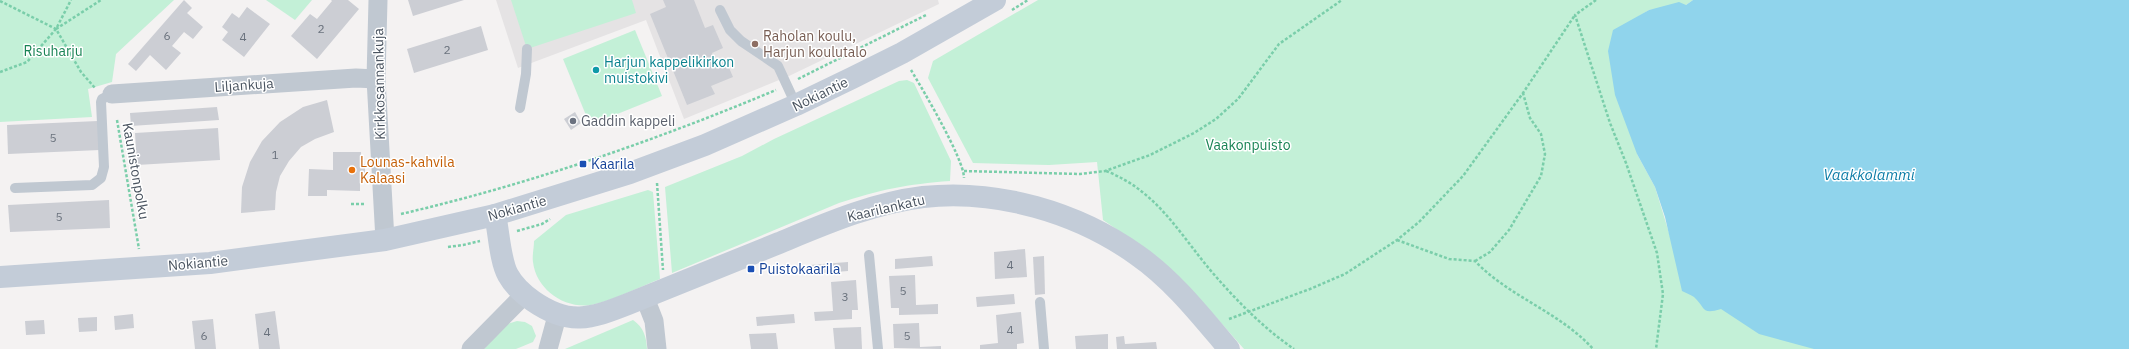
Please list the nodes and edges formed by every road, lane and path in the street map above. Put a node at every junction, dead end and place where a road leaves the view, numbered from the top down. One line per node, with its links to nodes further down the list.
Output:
1 (72, 0): 10 (path)
2 (101, 0): 10 (path)
3 (378, 0): 15 (street, Kirkkosannankuja)
4 (1342, 0): 23 (path)
5 (1596, 0): 9 (path)
6 (0, 1): 10 (path)
7 (989, 2): 19 (main road, Nokiantie)
8 (720, 10): 16 (lane)
9 (1575, 15): 17 (path); 48 (path)
10 (56, 29): 14 (path); 18 (path)
11 (892, 32): 16 (path)
12 (526, 49): 20 (lane)
13 (910, 67): 23 (path)
14 (0, 72)
15 (376, 79): 18 (street, Liljankuja); 26 (street, Kirkkosannankuja)
16 (787, 84): 19 (lane); 21 (path)
17 (1523, 93): 28 (path); 31 (path)
18 (110, 94): 24 (lane); 29 (path, Kaunistonpolku)
19 (796, 105): 22 (main road, Nokiantie)
20 (520, 108)
21 (644, 142): 22 (path); 26 (path)
22 (652, 166): 25 (main road, Nokiantie); 33 (path)
23 (1105, 171): 37 (path)
24 (15, 188)
25 (496, 215): 27 (main road, Nokiantie); 34 (main road)
26 (384, 218): 27 (street, Kirkkosannankuja)
27 (386, 240): 32 (main road, Nokiantie)
28 (1397, 240): 31 (path); 37 (path)
29 (140, 252)
30 (870, 254): 43 (lane)
31 (1476, 260): 47 (path)
32 (0, 277)
33 (668, 288): 35 (main road, Kaarilankatu); 39 (main road, Kaarilankatu)
34 (524, 295): 38 (main road); 41 (street)
35 (645, 298): 38 (main road, Kaarilankatu); 40 (street)
36 (1040, 302): 44 (lane)
37 (1249, 310): 39 (path); 46 (path)
38 (557, 316): 42 (street)
39 (1213, 330): 45 (main road, Kaarilankatu)
40 (657, 348)
41 (471, 349)
42 (548, 349)
43 (878, 349)
44 (1044, 349)
45 (1229, 349)
46 (1294, 349)
47 (1592, 349)
48 (1656, 349)

